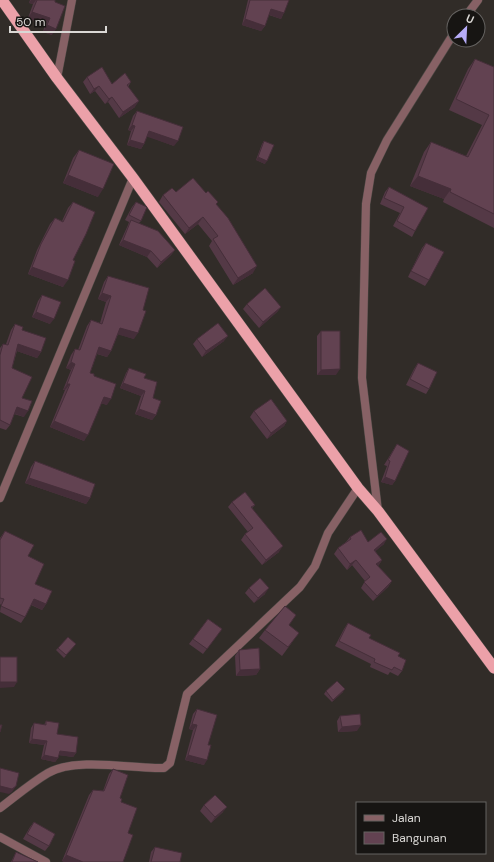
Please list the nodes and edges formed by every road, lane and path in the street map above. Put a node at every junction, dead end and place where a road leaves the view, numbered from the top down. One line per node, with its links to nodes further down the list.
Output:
1 (2, 0): 4 (highway)
2 (72, 0): 4 (street)
3 (446, 46): 8 (street)
4 (57, 78): 5 (highway)
5 (133, 178): 6 (highway); 7 (street)
6 (358, 488): 8 (highway); 10 (street)
7 (0, 498)
8 (378, 511): 9 (highway)
9 (494, 668)
10 (0, 808)
11 (0, 837): 12 (street)
12 (46, 862)

